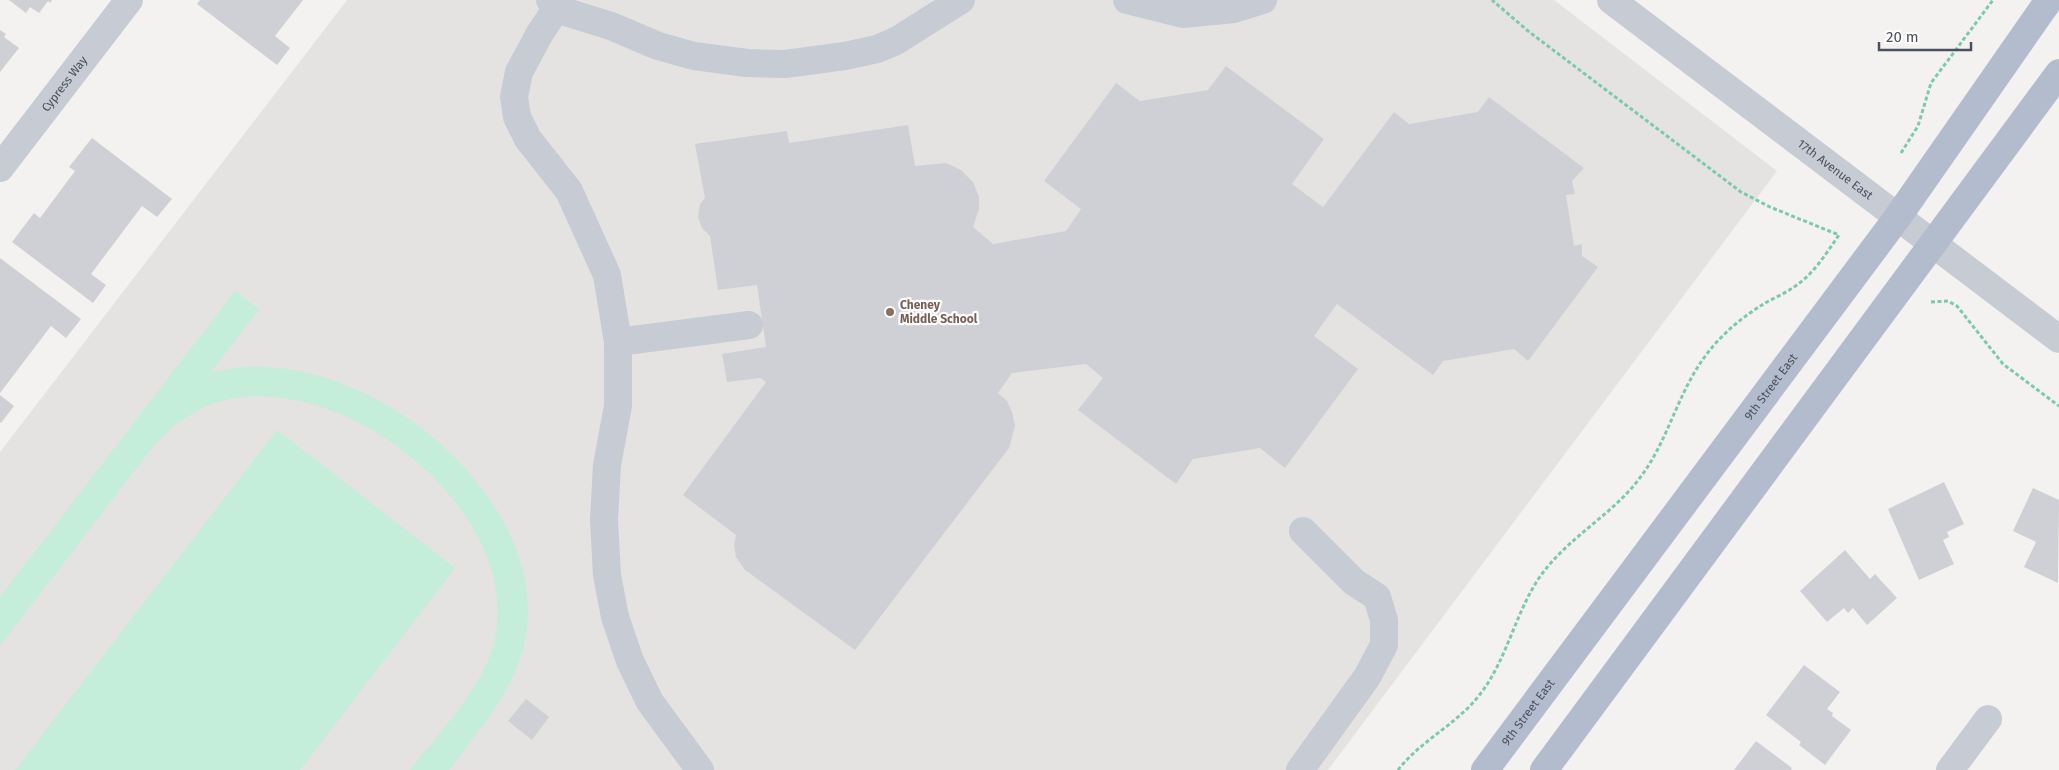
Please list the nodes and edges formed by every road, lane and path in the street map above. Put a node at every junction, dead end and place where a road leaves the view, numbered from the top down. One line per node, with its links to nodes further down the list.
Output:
1 (129, 0): 12 (street, Cypress Way)
2 (961, 0): 9 (street)
3 (1127, 0): 4 (street)
4 (1263, 0)
5 (1492, 0): 24 (path)
6 (1611, 0): 13 (street, 17th Avenue East)
7 (1993, 0): 11 (path)
8 (2049, 0): 13 (main road, 9th Street East)
9 (553, 5): 18 (street)
10 (2059, 73): 14 (main road)
11 (1901, 153)
12 (0, 168)
13 (1898, 218): 14 (street, 17th Avenue East); 25 (main road, 9th Street East)
14 (1933, 244): 17 (street, 17th Avenue East); 26 (main road)
15 (1931, 302): 19 (path)
16 (749, 325): 18 (street)
17 (2059, 339)
18 (618, 342): 22 (street)
19 (2059, 406)
20 (1303, 531): 23 (street)
21 (1988, 719): 27 (street)
22 (700, 770)
23 (1300, 770)
24 (1398, 770)
25 (1484, 770)
26 (1544, 770)
27 (1950, 770)

